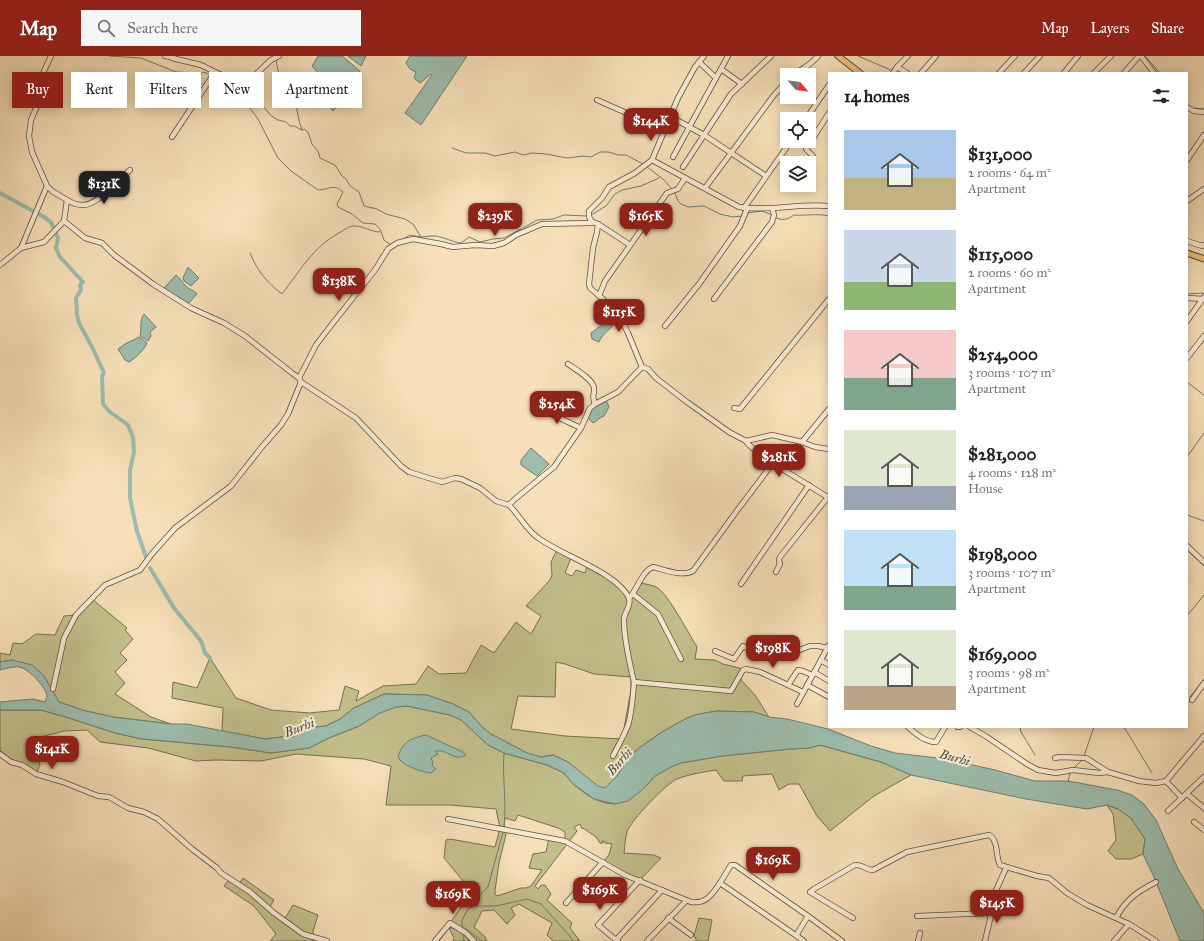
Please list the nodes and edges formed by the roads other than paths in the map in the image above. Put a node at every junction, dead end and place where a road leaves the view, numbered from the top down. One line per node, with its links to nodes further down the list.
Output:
1 (50, 56): 59 (street)
2 (165, 56): 16 (street)
3 (277, 56): 22 (street)
4 (704, 56): 17 (street)
5 (728, 56): 19 (street)
6 (771, 56): 33 (street)
7 (818, 56): 18 (street)
8 (838, 56): 23 (main road)
9 (908, 56): 20 (street)
10 (936, 56): 24 (street)
11 (1015, 56): 25 (street)
12 (1040, 56): 26 (street)
13 (1078, 56): 27 (street)
14 (1111, 56): 28 (street)
15 (1140, 56): 29 (street); 30 (street)
16 (173, 57): 21 (street)
17 (699, 62): 31 (street); 41 (street)
18 (803, 68)
19 (721, 69): 31 (street); 33 (street)
20 (895, 70)
21 (211, 72)
22 (259, 72)
23 (858, 72)
24 (922, 72)
25 (1000, 72)
26 (1025, 72)
27 (1065, 72)
28 (1095, 72)
29 (1125, 72)
30 (1153, 72)
31 (716, 78): 42 (street)
32 (209, 82): 47 (street)
33 (742, 84): 45 (street)
34 (828, 86): 38 (street)
35 (780, 88): 50 (street)
36 (597, 100): 43 (street)
37 (1188, 108): 39 (street)
38 (811, 112)
39 (1204, 112)
40 (828, 114): 44 (street)
41 (670, 117): 42 (street); 43 (street)
42 (690, 127): 45 (street); 52 (street)
43 (665, 130): 54 (street)
44 (816, 132)
45 (704, 135): 50 (street); 55 (street)
46 (1204, 136): 53 (street)
47 (172, 137)
48 (786, 148): 57 (street)
49 (807, 148): 51 (street)
50 (731, 152): 57 (street); 60 (street)
51 (813, 156)
52 (673, 157)
53 (1188, 159)
54 (652, 160): 58 (street); 68 (street)
55 (683, 167)
56 (130, 170): 62 (street)
57 (766, 176): 66 (street)
58 (685, 178): 60 (street); 71 (street)
59 (47, 186): 62 (street); 73 (street)
60 (705, 188): 66 (street)
61 (1204, 189): 63 (street)
62 (67, 200): 67 (street)
63 (1188, 200)
64 (828, 206): 65 (street)
65 (772, 208): 66 (street); 80 (street)
66 (746, 211): 83 (street)
67 (64, 221): 73 (street); 88 (street)
68 (592, 223): 69 (street); 88 (street)
69 (598, 224): 71 (street); 77 (street)
70 (1188, 241): 72 (street)
71 (630, 245): 77 (street)
72 (1204, 245)
73 (21, 248): 76 (street)
74 (1188, 253): 75 (main road)
75 (1204, 259)
76 (0, 265)
77 (599, 296): 87 (street)
78 (1188, 298): 79 (street)
79 (1204, 298): 82 (street)
80 (714, 299)
81 (828, 300): 90 (street)
82 (1188, 320)
83 (665, 326)
84 (1204, 336): 85 (street)
85 (1188, 357)
86 (568, 364): 89 (street)
87 (642, 367): 89 (street); 94 (street)
88 (300, 380): 100 (street); 117 (street)
89 (595, 404): 93 (street)
90 (734, 408)
91 (540, 409): 93 (street)
92 (828, 410): 95 (street)
93 (581, 428): 100 (street)
94 (746, 441): 95 (street); 97 (street)
95 (802, 442): 96 (street)
96 (828, 449)
97 (773, 463): 98 (street); 105 (street)
98 (809, 485): 99 (street); 104 (street)
99 (828, 498): 103 (street)
100 (509, 505): 105 (street)
101 (1188, 547): 102 (street)
102 (1204, 562)
103 (776, 572)
104 (741, 584)
105 (631, 596): 108 (street); 113 (street)
106 (828, 646): 107 (street); 109 (street)
107 (715, 651)
108 (682, 659)
109 (821, 660): 110 (street); 111 (street)
110 (828, 664)
111 (813, 674): 112 (street); 115 (street); 116 (street)
112 (828, 681)
113 (634, 682): 115 (street); 127 (street)
114 (1204, 683): 120 (street)
115 (788, 685): 118 (street)
116 (807, 685): 118 (street); 119 (street)
117 (53, 689)
118 (803, 692): 121 (street)
119 (828, 696)
120 (1192, 700)
121 (798, 704)
122 (909, 728): 123 (street)
123 (944, 728)
124 (972, 728): 129 (street)
125 (1204, 736): 131 (street)
126 (0, 754): 158 (street)
127 (613, 756)
128 (1055, 758): 129 (street)
129 (1108, 772): 131 (street)
130 (1204, 778): 132 (street)
131 (1166, 781): 133 (street)
132 (1186, 794): 133 (street); 134 (street)
133 (1182, 798): 135 (street)
134 (1204, 808)
135 (1168, 811)
136 (448, 819): 139 (street)
137 (1194, 822): 138 (street)
138 (1204, 830)
139 (602, 862): 141 (street); 146 (street)
140 (1006, 868): 147 (street); 151 (street); 152 (street)
141 (640, 880): 144 (street); 157 (street)
142 (1156, 882): 152 (street)
143 (720, 883): 145 (street); 148 (street); 156 (street)
144 (662, 890): 145 (street); 157 (street)
145 (686, 900): 150 (street)
146 (566, 903)
147 (989, 913): 149 (street); 165 (street)
148 (808, 916): 156 (street); 163 (street)
149 (917, 916)
150 (668, 918): 155 (street); 161 (street)
151 (853, 918)
152 (1116, 918): 153 (street)
153 (1129, 924): 166 (street); 167 (street)
154 (920, 933): 164 (street)
155 (691, 935)
156 (798, 937): 162 (street)
157 (617, 940)
158 (327, 941)
159 (435, 941): 160 (street)
160 (474, 941)
161 (647, 941)
162 (804, 941)
163 (842, 941)
164 (918, 941)
165 (985, 941)
166 (1114, 941)
167 (1156, 941)

